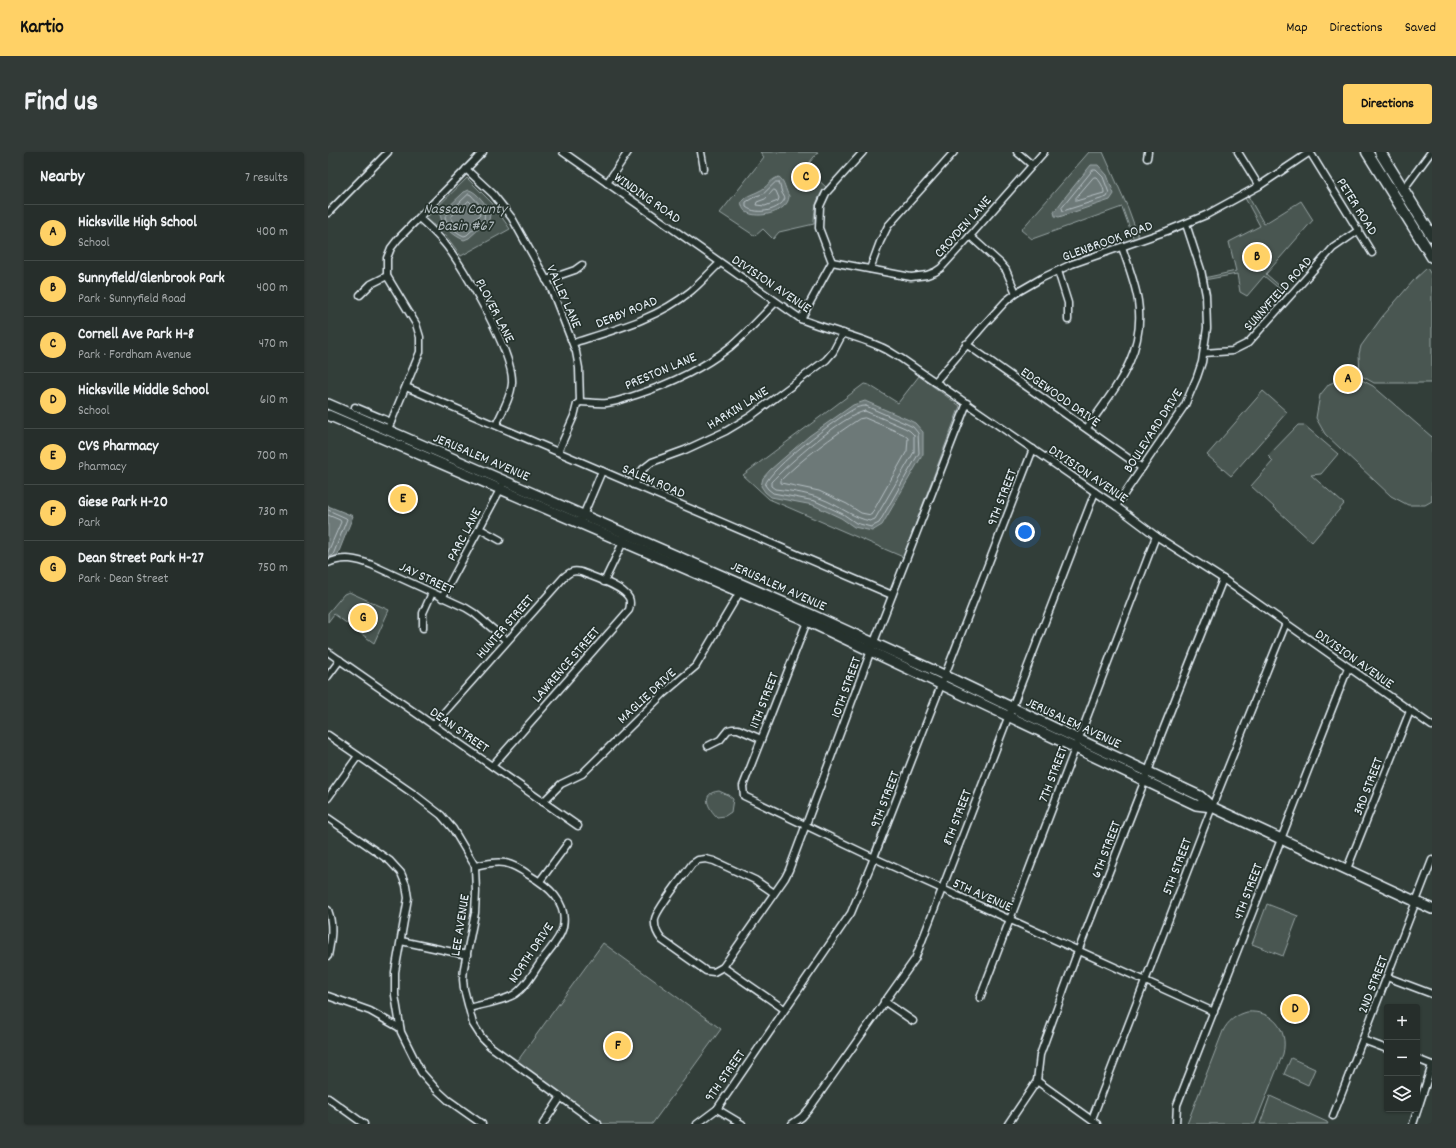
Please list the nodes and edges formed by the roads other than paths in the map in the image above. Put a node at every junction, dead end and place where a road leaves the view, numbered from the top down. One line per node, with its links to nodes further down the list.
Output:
1 (388, 152): 23 (street)
2 (472, 152): 16 (street)
3 (482, 152): 16 (street)
4 (563, 152): 20 (street, WINDING ROAD)
5 (628, 152): 20 (street)
6 (702, 152): 19 (street)
7 (863, 152): 33 (street)
8 (954, 152): 35 (street)
9 (1017, 152): 17 (street)
10 (1044, 152): 17 (street, CROYDEN LANE)
11 (1238, 152): 21 (street)
12 (1310, 152): 21 (street, GLENBROOK ROAD); 26 (street, PETER ROAD)
13 (1367, 152): 31 (main road)
14 (1380, 152): 22 (main road)
15 (1431, 152): 22 (street)
16 (478, 157): 18 (street)
17 (1032, 165): 27 (street, CROYDEN LANE)
18 (466, 169): 24 (street); 38 (street, VALLEY LANE)
19 (704, 169)
20 (607, 183): 32 (street, WINDING ROAD)
21 (1260, 186): 25 (street, GLENBROOK ROAD)
22 (1403, 190): 28 (main road)
23 (328, 213)
24 (419, 218): 37 (street); 56 (street, PLOVER LANE)
25 (1186, 224): 29 (street, GLENBROOK ROAD); 47 (street, BOULEVARD DRIVE)
26 (1359, 230): 30 (street, PETER ROAD); 47 (street, SUNNYFIELD ROAD)
27 (970, 236): 35 (street, CROYDEN LANE); 39 (street)
28 (1432, 236)
29 (1122, 247): 36 (street, GLENBROOK ROAD); 57 (street)
30 (1372, 253)
31 (1432, 257)
32 (720, 262): 41 (street, DIVISION AVENUE); 45 (street, DERBY ROAD)
33 (832, 262): 35 (street, CROYDEN LANE); 42 (street)
34 (582, 265): 38 (street)
35 (870, 269)
36 (1058, 271): 39 (street, GLENBROOK ROAD); 43 (street)
37 (387, 276): 40 (street); 49 (street)
38 (546, 280): 45 (street, VALLEY LANE)
39 (1016, 293): 46 (street, GLENBROOK ROAD)
40 (360, 295)
41 (776, 302): 42 (street, DIVISION AVENUE); 50 (street, PRESTON LANE)
42 (801, 319): 44 (street, DIVISION AVENUE)
43 (1068, 320)
44 (843, 333): 48 (street, DIVISION AVENUE); 63 (street, HARKIN LANE)
45 (573, 344): 50 (street, VALLEY LANE)
46 (966, 344): 48 (street, GLENBROOK ROAD); 57 (street, EDGEWOOD DRIVE)
47 (1204, 353): 60 (street, BOULEVARD DRIVE)
48 (935, 382): 51 (street, DIVISION AVENUE)
49 (406, 387): 55 (street); 56 (street, SALEM ROAD)
50 (580, 402): 59 (street, VALLEY LANE)
51 (967, 403): 58 (street, DIVISION AVENUE); 76 (street, 10TH STREET)
52 (328, 404): 55 (main road, JERUSALEM AVENUE)
53 (355, 407): 55 (street, JERUSALEM AVENUE)
54 (328, 415): 62 (main road, JERUSALEM AVENUE)
55 (390, 426): 62 (main road, JERUSALEM AVENUE)
56 (496, 426): 59 (street, SALEM ROAD)
57 (1087, 428): 60 (street, EDGEWOOD DRIVE)
58 (1033, 449): 64 (street, DIVISION AVENUE); 86 (street, 9TH STREET)
59 (558, 452): 61 (street, SALEM ROAD)
60 (1142, 468): 65 (street, BOULEVARD DRIVE)
61 (602, 471): 63 (street, SALEM ROAD); 66 (street)
62 (503, 485): 66 (main road, JERUSALEM AVENUE); 67 (street, PARC LANE)
63 (634, 485): 76 (street, SALEM ROAD)
64 (1095, 492): 65 (street, DIVISION AVENUE); 90 (street, 8TH STREET)
65 (1116, 506): 68 (street, DIVISION AVENUE)
66 (582, 520): 69 (main road, JERUSALEM AVENUE)
67 (480, 529): 70 (street); 77 (street, PARC LANE)
68 (1156, 536): 72 (street, DIVISION AVENUE); 96 (street, 7TH STREET)
69 (625, 538): 73 (street); 74 (main road, JERUSALEM AVENUE)
70 (500, 540)
71 (328, 563): 75 (street, JAY STREET)
72 (1223, 579): 79 (street, DIVISION AVENUE); 100 (street, 6TH STREET)
73 (604, 582): 81 (street, HUNTER STREET); 99 (street, LAWRENCE STREET)
74 (742, 589): 78 (main road, JERUSALEM AVENUE); 103 (street, MAGLIE DRIVE)
75 (432, 593): 77 (street, JAY STREET); 80 (street)
76 (892, 595): 82 (street, 10TH STREET)
77 (442, 598): 81 (street, JAY STREET)
78 (808, 617): 82 (main road, JERUSALEM AVENUE); 95 (street, 11TH STREET)
79 (1286, 623): 85 (street, DIVISION AVENUE); 104 (street, 5TH STREET)
80 (423, 628)
81 (507, 641): 92 (street, HUNTER STREET)
82 (872, 647): 86 (main road, JERUSALEM AVENUE); 88 (main road, JERUSALEM AVENUE); 107 (street, 10TH STREET)
83 (328, 652): 84 (street, DEAN STREET)
84 (340, 660): 87 (street); 92 (street, DEAN STREET)
85 (1348, 668): 89 (street, DIVISION AVENUE); 108 (street, 4TH STREET)
86 (944, 675): 88 (street, 9TH STREET); 90 (main road, JERUSALEM AVENUE)
87 (328, 676)
88 (940, 685): 90 (main road, JERUSALEM AVENUE); 110 (street, 9TH STREET)
89 (1410, 711): 93 (street, DIVISION AVENUE); 113 (street, 3RD STREET)
90 (1010, 712): 96 (main road, JERUSALEM AVENUE); 115 (street, 8TH STREET)
91 (1432, 717): 93 (street)
92 (433, 725): 99 (street, DEAN STREET)
93 (1431, 725)
94 (328, 735): 98 (street, LEE AVENUE)
95 (761, 739): 97 (street); 101 (street, 11TH STREET)
96 (1076, 744): 100 (main road, JERUSALEM AVENUE); 120 (street, 7TH STREET)
97 (708, 746)
98 (358, 756): 102 (street); 112 (street, LEE AVENUE)
99 (492, 766): 103 (street, DEAN STREET)
100 (1146, 776): 104 (main road, JERUSALEM AVENUE); 122 (street, 6TH STREET)
101 (744, 796): 107 (street, 5TH AVENUE)
102 (328, 798)
103 (543, 802): 106 (street, DEAN STREET)
104 (1212, 807): 108 (main road, JERUSALEM AVENUE); 127 (street, 5TH STREET)
105 (328, 818): 121 (street)
106 (578, 826)
107 (806, 826): 110 (street, 5TH AVENUE); 116 (street, 10TH STREET)
108 (1280, 839): 113 (main road, JERUSALEM AVENUE); 134 (street, 4TH STREET)
109 (568, 843): 114 (street)
110 (874, 858): 115 (street, 5TH AVENUE); 133 (street, 9TH STREET)
111 (1432, 860): 117 (street, 2ND STREET)
112 (475, 866): 114 (street, NORTH DRIVE); 123 (street, LEE AVENUE)
113 (1347, 870): 117 (main road, JERUSALEM AVENUE)
114 (540, 881): 132 (street, NORTH DRIVE)
115 (941, 888): 120 (street, 5TH AVENUE); 131 (street, 8TH STREET)
116 (774, 893): 125 (street, 10TH STREET); 125 (street)
117 (1416, 901): 118 (main road, JERUSALEM AVENUE); 126 (street, 2ND STREET)
118 (1432, 909)
119 (328, 910): 124 (street)
120 (1010, 919): 122 (street, 5TH AVENUE); 130 (street, 7TH STREET)
121 (400, 941): 123 (street); 136 (street)
122 (1078, 950): 127 (street, 5TH AVENUE); 141 (street, 6TH STREET)
123 (467, 955): 132 (street, LEE AVENUE)
124 (328, 956)
125 (723, 967): 133 (street)
126 (1387, 977): 128 (street); 137 (street, 2ND STREET)
127 (1145, 981): 134 (street, 5TH AVENUE); 146 (street, 5TH STREET)
128 (1432, 994)
129 (328, 996): 136 (street)
130 (980, 998)
131 (884, 1001): 135 (street); 153 (street, 8TH STREET)
132 (469, 1008): 142 (street, LEE AVENUE)
133 (784, 1009): 144 (street, 9TH STREET)
134 (1214, 1012): 156 (street, 4TH STREET)
135 (913, 1021)
136 (400, 1028): 148 (street)
137 (1363, 1040): 138 (street); 145 (street, 2ND STREET)
138 (1384, 1047)
139 (1420, 1060): 140 (street)
140 (1432, 1065): 157 (street)
141 (1037, 1081): 146 (street); 154 (street, 6TH STREET)
142 (561, 1097): 149 (street); 150 (street, LEE AVENUE)
143 (328, 1098): 147 (street)
144 (717, 1108): 151 (street, 9TH STREET); 152 (street)
145 (1333, 1116)
146 (1092, 1119): 155 (street)
147 (364, 1124)
148 (482, 1124)
149 (542, 1124)
150 (598, 1124)
151 (697, 1124)
152 (742, 1124)
153 (792, 1124)
154 (1008, 1124)
155 (1097, 1124)
156 (1176, 1124)
157 (1412, 1124)

